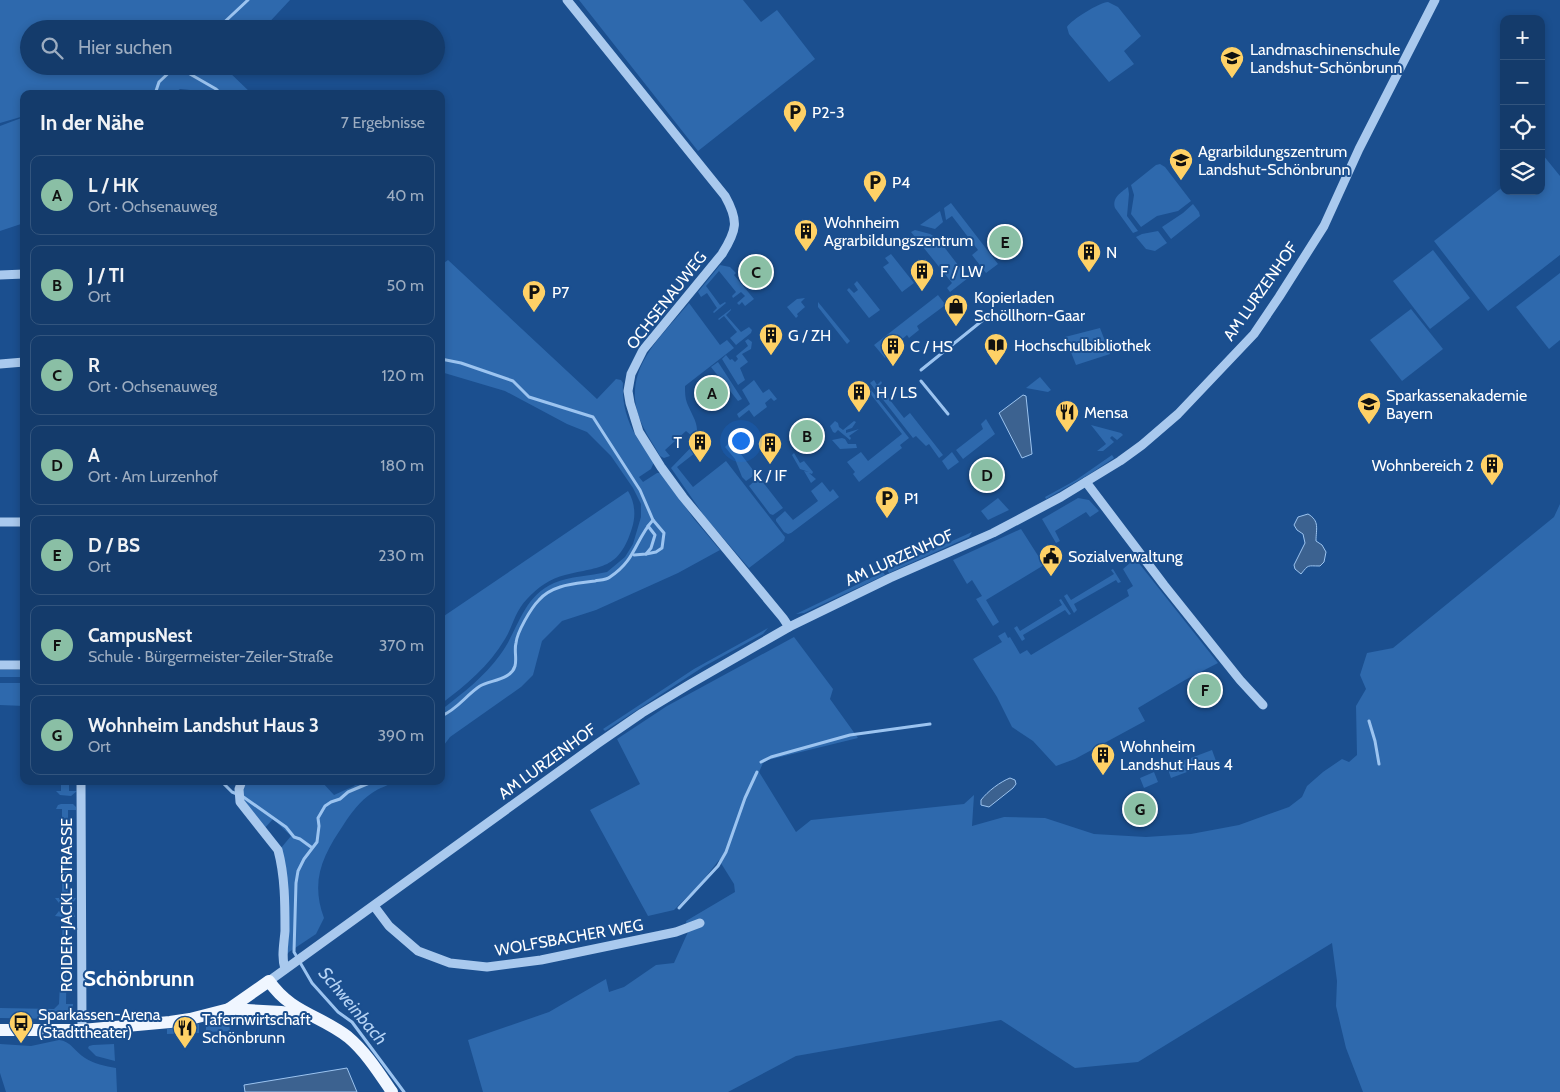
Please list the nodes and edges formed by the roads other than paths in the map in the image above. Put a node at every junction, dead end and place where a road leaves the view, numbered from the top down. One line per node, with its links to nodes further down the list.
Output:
1 (567, 0): 10 (street, OCHSENAUWEG)
2 (1435, 0): 7 (street, AM LURZENHOF)
3 (20, 274): 4 (street)
4 (0, 275)
5 (20, 362): 6 (street)
6 (0, 364)
7 (1086, 482): 10 (street, AM LURZENHOF); 13 (street)
8 (0, 522): 9 (street)
9 (20, 522)
10 (788, 628): 16 (street, AM LURZENHOF)
11 (0, 665): 12 (street)
12 (20, 665)
13 (1263, 705)
14 (81, 785): 23 (street, ROIDER-JACKL-STRASSE)
15 (240, 785): 18 (street)
16 (374, 906): 17 (street, WOLFSBACHER WEG); 18 (street, AM LURZENHOF)
17 (700, 923)
18 (289, 967): 19 (street, AM LURZENHOF)
19 (269, 981): 20 (main road, AM LURZENHOF); 21 (main road)
20 (229, 1009): 21 (main road); 23 (main road)
21 (310, 1016): 24 (main road)
22 (0, 1030): 23 (main road)
23 (82, 1030)
24 (392, 1092)

